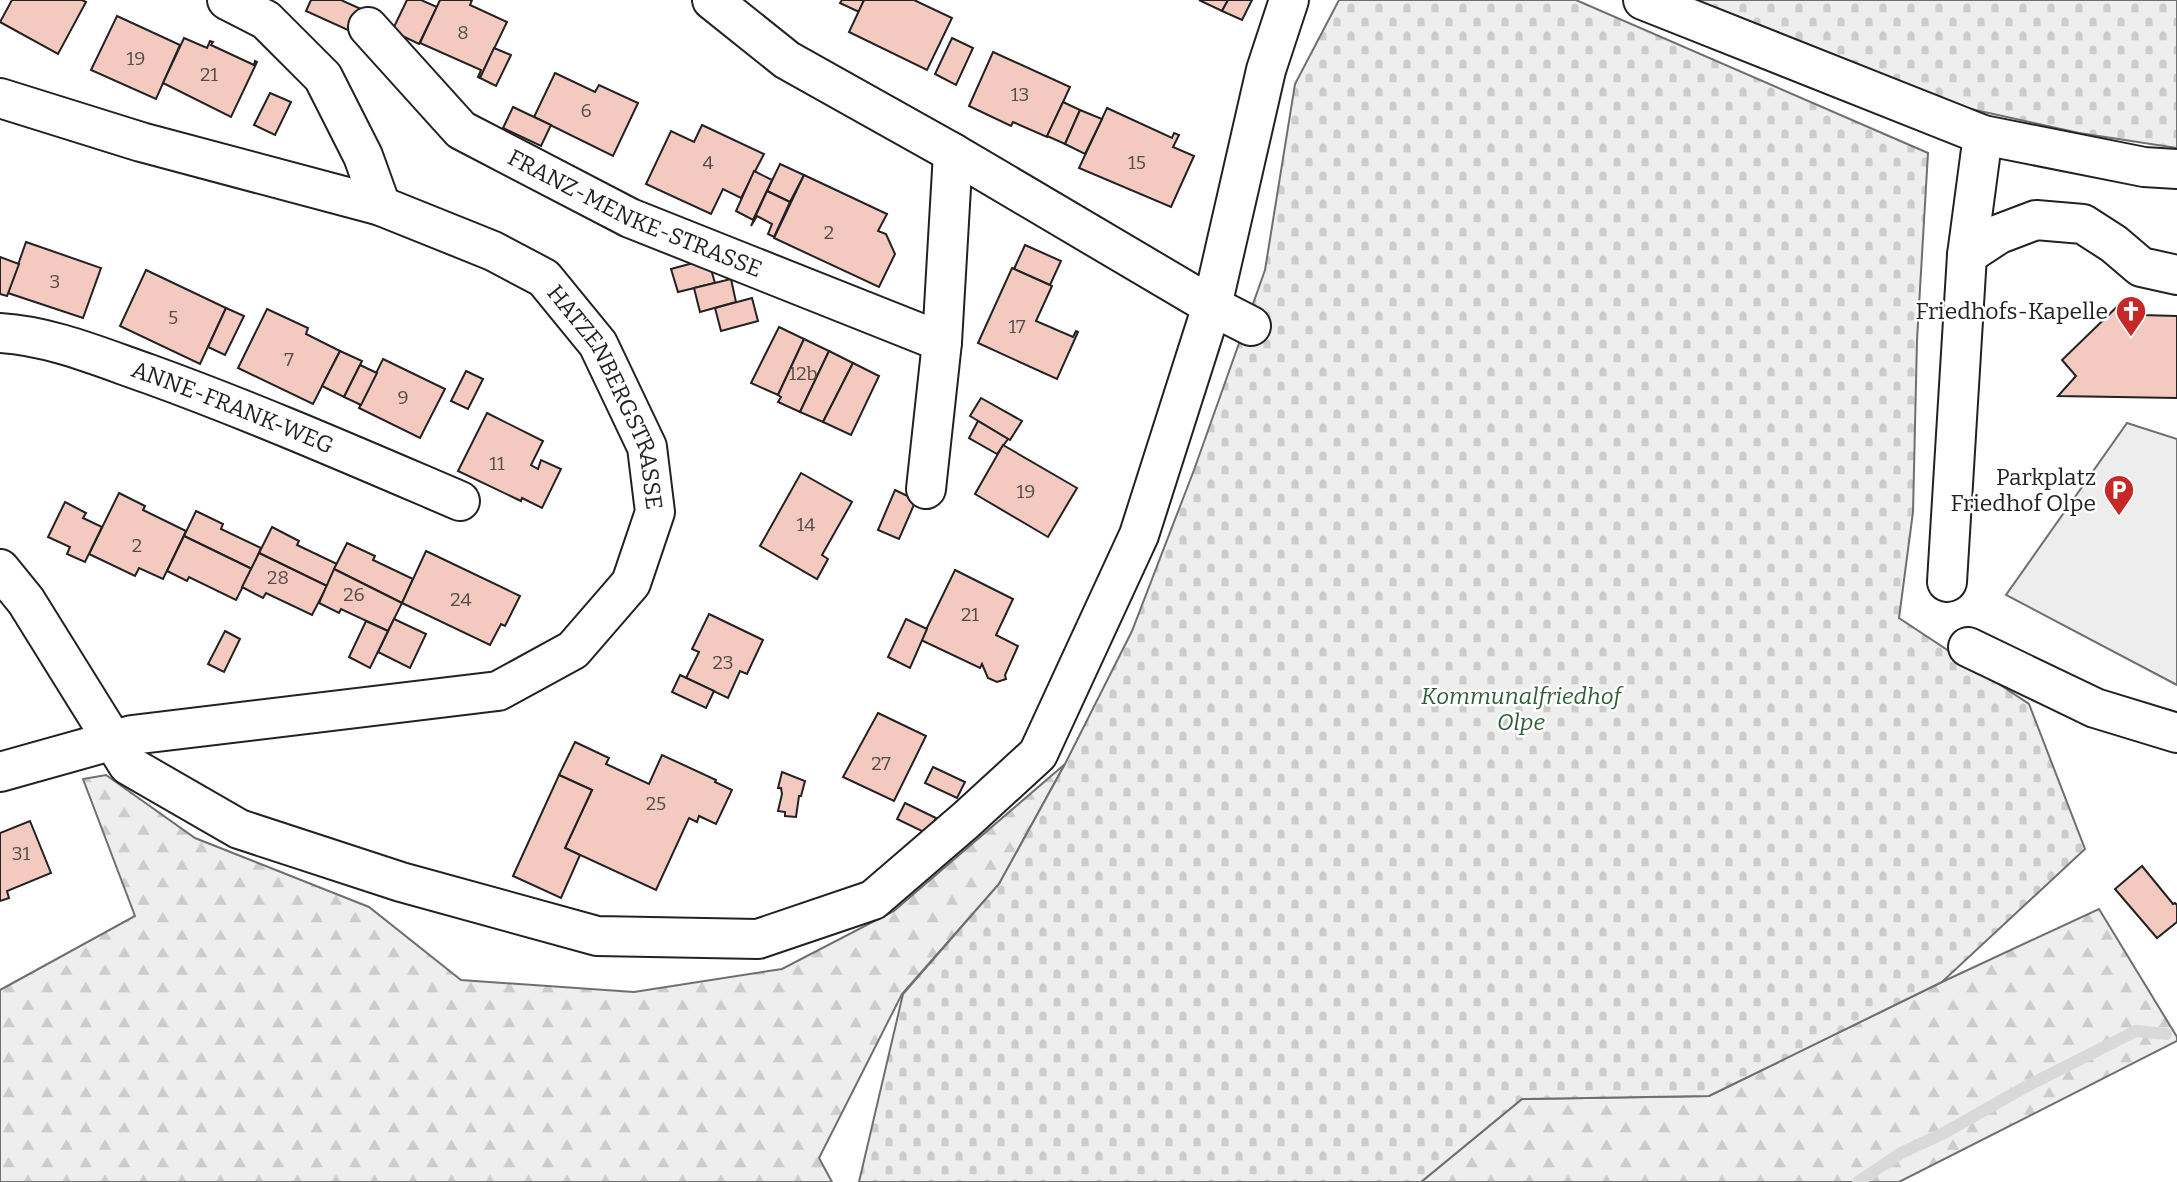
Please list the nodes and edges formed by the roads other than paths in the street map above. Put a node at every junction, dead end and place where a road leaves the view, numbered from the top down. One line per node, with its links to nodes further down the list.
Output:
1 (227, 0): 10 (street)
2 (712, 0): 8 (street)
3 (1289, 0): 13 (street)
4 (1643, 0): 7 (street)
5 (368, 27): 16 (street, FRANZ-MENKE-STRASSE)
6 (0, 98): 10 (street, HATZENBERGSTRASSE)
7 (1983, 135): 9 (street); 11 (street)
8 (953, 153): 13 (street); 16 (street)
9 (2177, 169)
10 (381, 206): 23 (street, HATZENBERGSTRASSE)
11 (1966, 256): 12 (street); 20 (street)
12 (2177, 275)
13 (1212, 306): 14 (street); 23 (street)
14 (1251, 326)
15 (0, 333): 18 (street, ANNE-FRANK-WEG)
16 (942, 342): 17 (street)
17 (926, 489)
18 (460, 501)
19 (0, 569): 23 (street)
20 (1947, 582)
21 (1968, 647): 22 (street)
22 (2177, 733)
23 (112, 741): 24 (street, HATZENBERGSTRASSE)
24 (0, 772)

